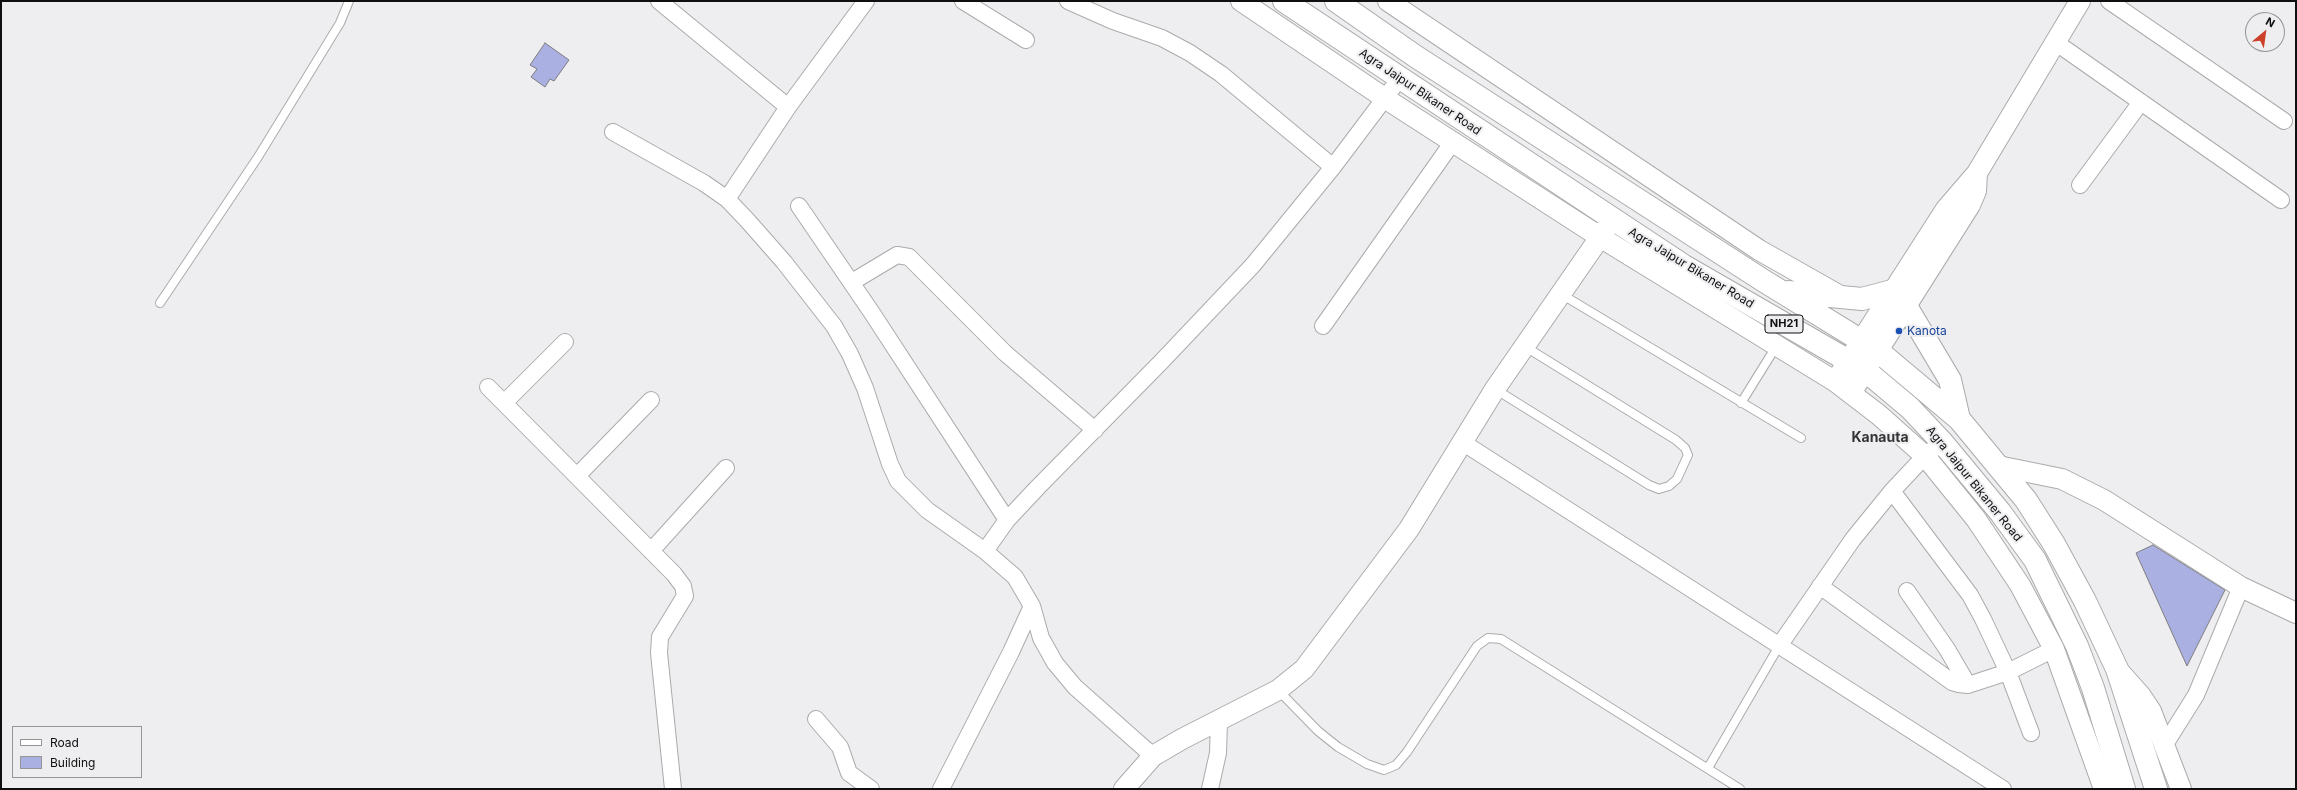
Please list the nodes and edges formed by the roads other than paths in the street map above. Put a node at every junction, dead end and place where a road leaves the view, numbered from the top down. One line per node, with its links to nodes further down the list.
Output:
1 (349, 1): 32 (lane)
2 (659, 1): 17 (street)
3 (866, 1): 17 (street)
4 (963, 1): 12 (street)
5 (1068, 1): 21 (street)
6 (1241, 1): 15 (street)
7 (1284, 1): 14 (highway, Agra Jaipur Bikaner Road / NH21)
8 (1336, 1): 28 (highway, NH21)
9 (1388, 1): 30 (street)
10 (2080, 1): 13 (street)
11 (2109, 1): 18 (street)
12 (1026, 40)
13 (2055, 42): 16 (street); 31 (street)
14 (1400, 78): 15 (street); 26 (highway, Agra Jaipur Bikaner Road / NH21)
15 (1386, 99): 20 (street); 21 (street)
16 (2141, 102): 22 (street); 24 (street)
17 (788, 107): 23 (street)
18 (2284, 121)
19 (613, 132): 23 (street)
20 (1452, 143): 26 (street); 33 (street)
21 (1333, 167): 46 (street)
22 (2080, 185)
23 (727, 199): 56 (street)
24 (2280, 200)
25 (799, 206): 27 (street)
26 (1606, 229): 29 (street); 35 (street); 38 (highway, Agra Jaipur Bikaner Road / NH21)
27 (852, 282): 46 (street); 55 (street)
28 (1783, 291): 30 (highway); 36 (highway, NH21)
29 (1561, 294): 37 (street); 44 (lane)
30 (1842, 297): 31 (highway)
31 (1899, 299): 36 (street); 45 (highway)
32 (160, 303)
33 (1323, 326)
34 (565, 342): 43 (street)
35 (1777, 344): 40 (street); 44 (lane)
36 (1870, 345): 38 (street); 45 (highway, NH21)
37 (1524, 346): 41 (street); 41 (lane)
38 (1857, 366): 40 (street); 49 (highway, Agra Jaipur Bikaner Road / NH21)
39 (488, 387): 43 (street)
40 (1844, 387): 50 (street)
41 (1494, 389): 48 (street)
42 (651, 400): 53 (street)
43 (504, 403): 53 (street)
44 (1741, 403): 47 (lane)
45 (1959, 419): 51 (highway, NH21)
46 (1095, 430): 55 (street)
47 (1801, 438)
48 (1462, 442): 63 (street); 68 (street)
49 (1942, 442): 50 (street); 83 (highway, Agra Jaipur Bikaner Road / NH21)
50 (1925, 456): 54 (street); 64 (street)
51 (1998, 466): 59 (street); 65 (highway, NH21)
52 (726, 468): 57 (street)
53 (577, 476): 57 (street)
54 (1892, 491): 58 (street); 66 (street)
55 (1007, 520): 56 (street)
56 (985, 550): 61 (street)
57 (651, 551): 75 (street)
58 (1820, 586): 63 (street); 67 (street)
59 (2241, 587): 62 (street); 72 (street)
60 (1907, 590): 67 (street)
61 (1032, 606): 73 (street); 77 (street)
62 (2296, 613)
63 (1779, 646): 74 (lane); 81 (street)
64 (2054, 649): 66 (street); 82 (street)
65 (2117, 669): 72 (street); 84 (highway, NH21)
66 (2008, 672): 67 (street); 71 (street)
67 (1968, 685)
68 (1278, 690): 70 (street); 74 (lane)
69 (816, 719): 76 (street)
70 (1219, 721): 73 (street); 79 (street)
71 (2031, 733)
72 (2164, 746): 85 (street)
73 (1153, 756): 78 (street)
74 (1708, 768): 80 (lane)
75 (673, 789)
76 (871, 789)
77 (941, 789)
78 (1124, 789)
79 (1210, 789)
80 (1740, 789)
81 (2003, 789)
82 (2104, 789)
83 (2124, 789)
84 (2156, 789)
85 (2181, 789)

